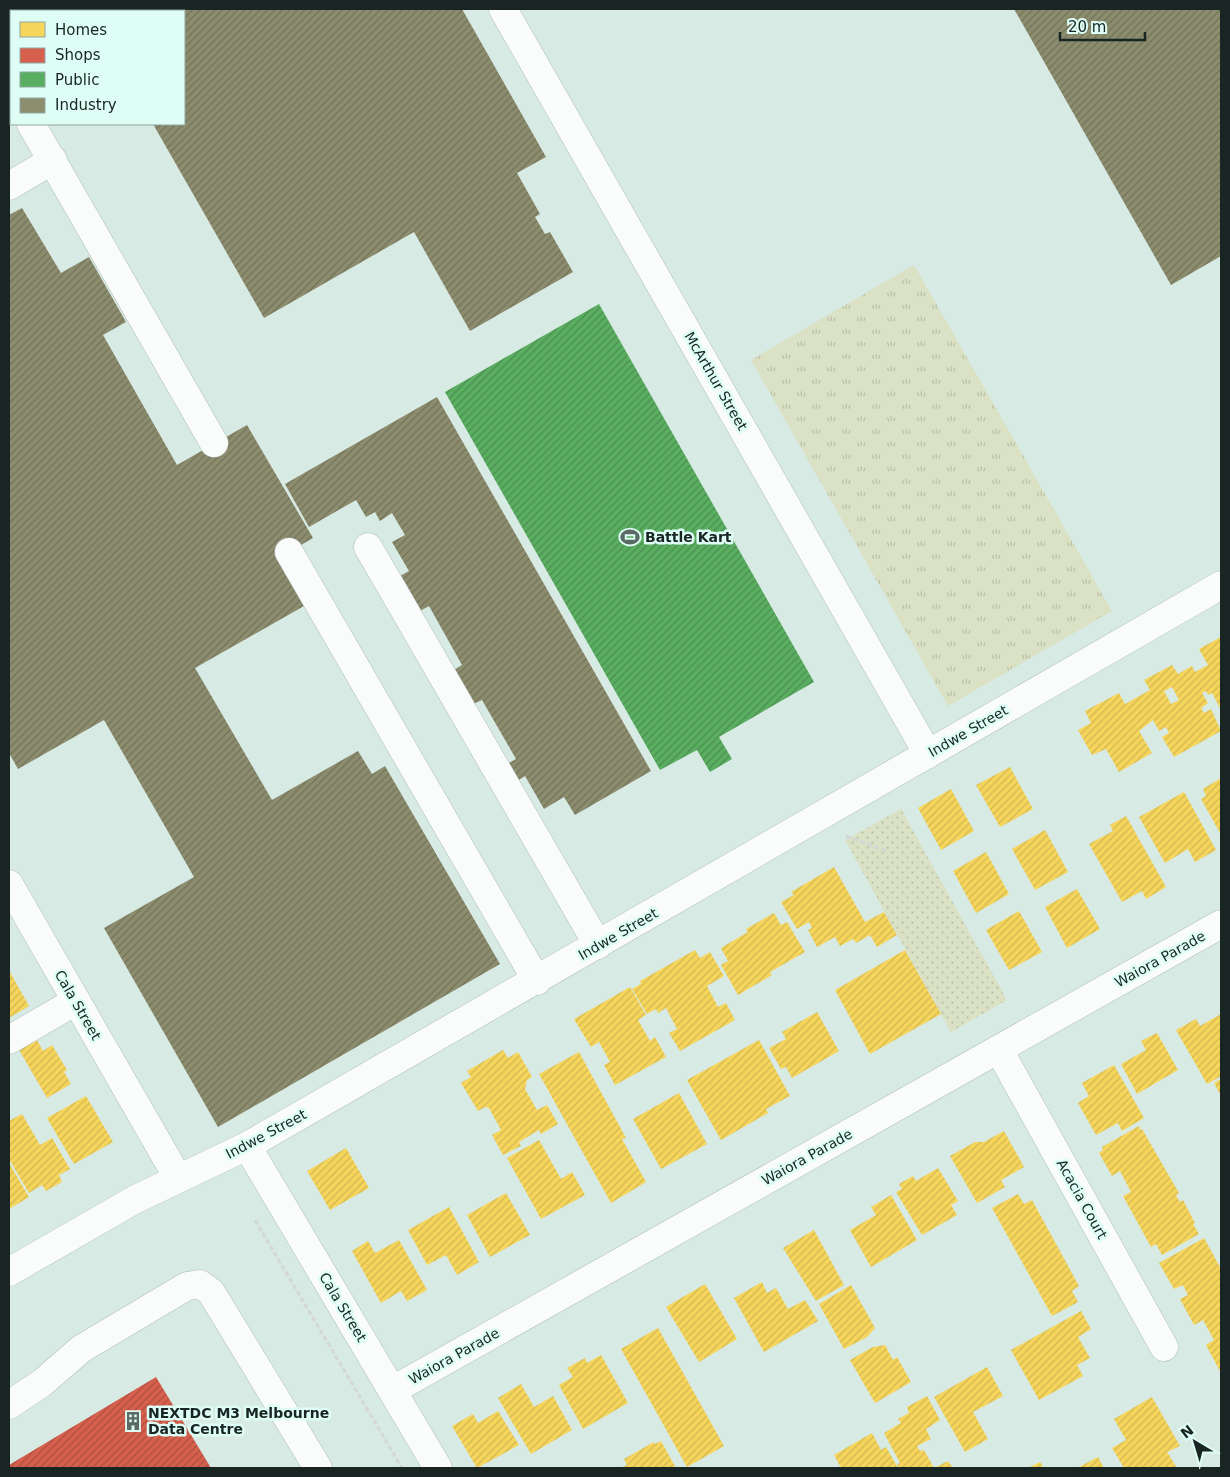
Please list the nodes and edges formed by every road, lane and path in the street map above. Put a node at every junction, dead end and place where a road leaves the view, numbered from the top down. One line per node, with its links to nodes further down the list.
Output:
1 (503, 9): 9 (street, McArthur Street)
2 (32, 125): 3 (street)
3 (52, 160): 4 (street); 5 (street)
4 (9, 186)
5 (214, 443)
6 (368, 547): 14 (street)
7 (289, 552): 15 (street)
8 (1221, 585): 9 (street, Indwe Street)
9 (928, 754): 14 (street, Indwe Street)
10 (846, 836): 11 (path)
11 (886, 851)
12 (9, 884): 16 (street, Cala Street)
13 (1221, 924): 18 (street, Waiora Parade)
14 (598, 945): 15 (street, Indwe Street)
15 (537, 981): 19 (street, Indwe Street)
16 (76, 1001): 17 (street); 20 (street, Cala Street)
17 (9, 1040)
18 (999, 1050): 23 (street, Acacia Court); 24 (street, Waiora Parade)
19 (247, 1146): 20 (street, Indwe Street); 24 (street, Cala Street)
20 (178, 1178): 22 (street, Indwe Street)
21 (251, 1213): 27 (path)
22 (9, 1272)
23 (1164, 1347)
24 (392, 1390): 28 (street, Cala Street)
25 (9, 1405): 26 (street)
26 (318, 1468)
27 (402, 1468)
28 (438, 1468)

